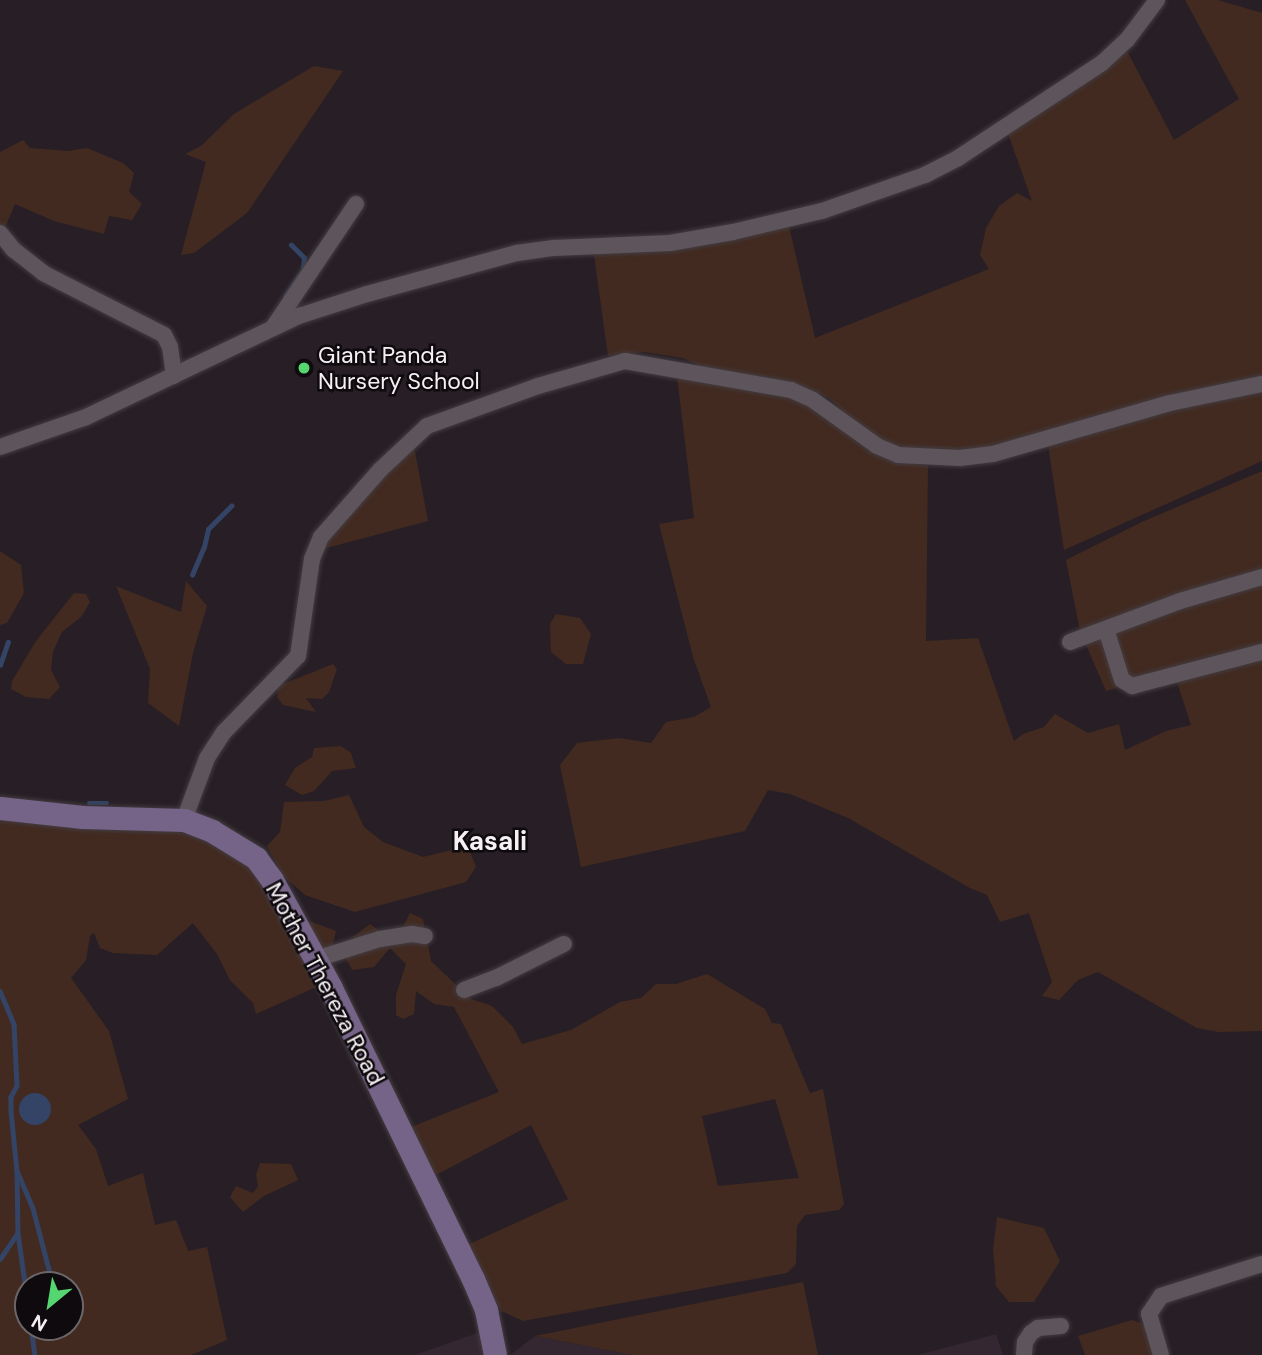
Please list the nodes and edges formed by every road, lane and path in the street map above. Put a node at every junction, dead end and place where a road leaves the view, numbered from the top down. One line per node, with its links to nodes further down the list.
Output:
1 (1157, 0): 4 (street)
2 (356, 204): 4 (street)
3 (0, 233): 5 (street)
4 (272, 328): 5 (street)
5 (174, 376): 7 (street)
6 (1262, 384): 13 (street)
7 (0, 447)
8 (1262, 577): 9 (street)
9 (1106, 629): 10 (street); 11 (street)
10 (1070, 642)
11 (1262, 652)
12 (0, 808): 13 (street, Mother Thereza Road)
13 (184, 820): 16 (street, Mother Thereza Road)
14 (425, 936): 16 (street)
15 (564, 944): 17 (street)
16 (316, 960): 20 (street, Mother Thereza Road)
17 (464, 990)
18 (1262, 1264): 22 (street)
19 (1061, 1326): 21 (street)
20 (495, 1355)
21 (1024, 1355)
22 (1161, 1355)

